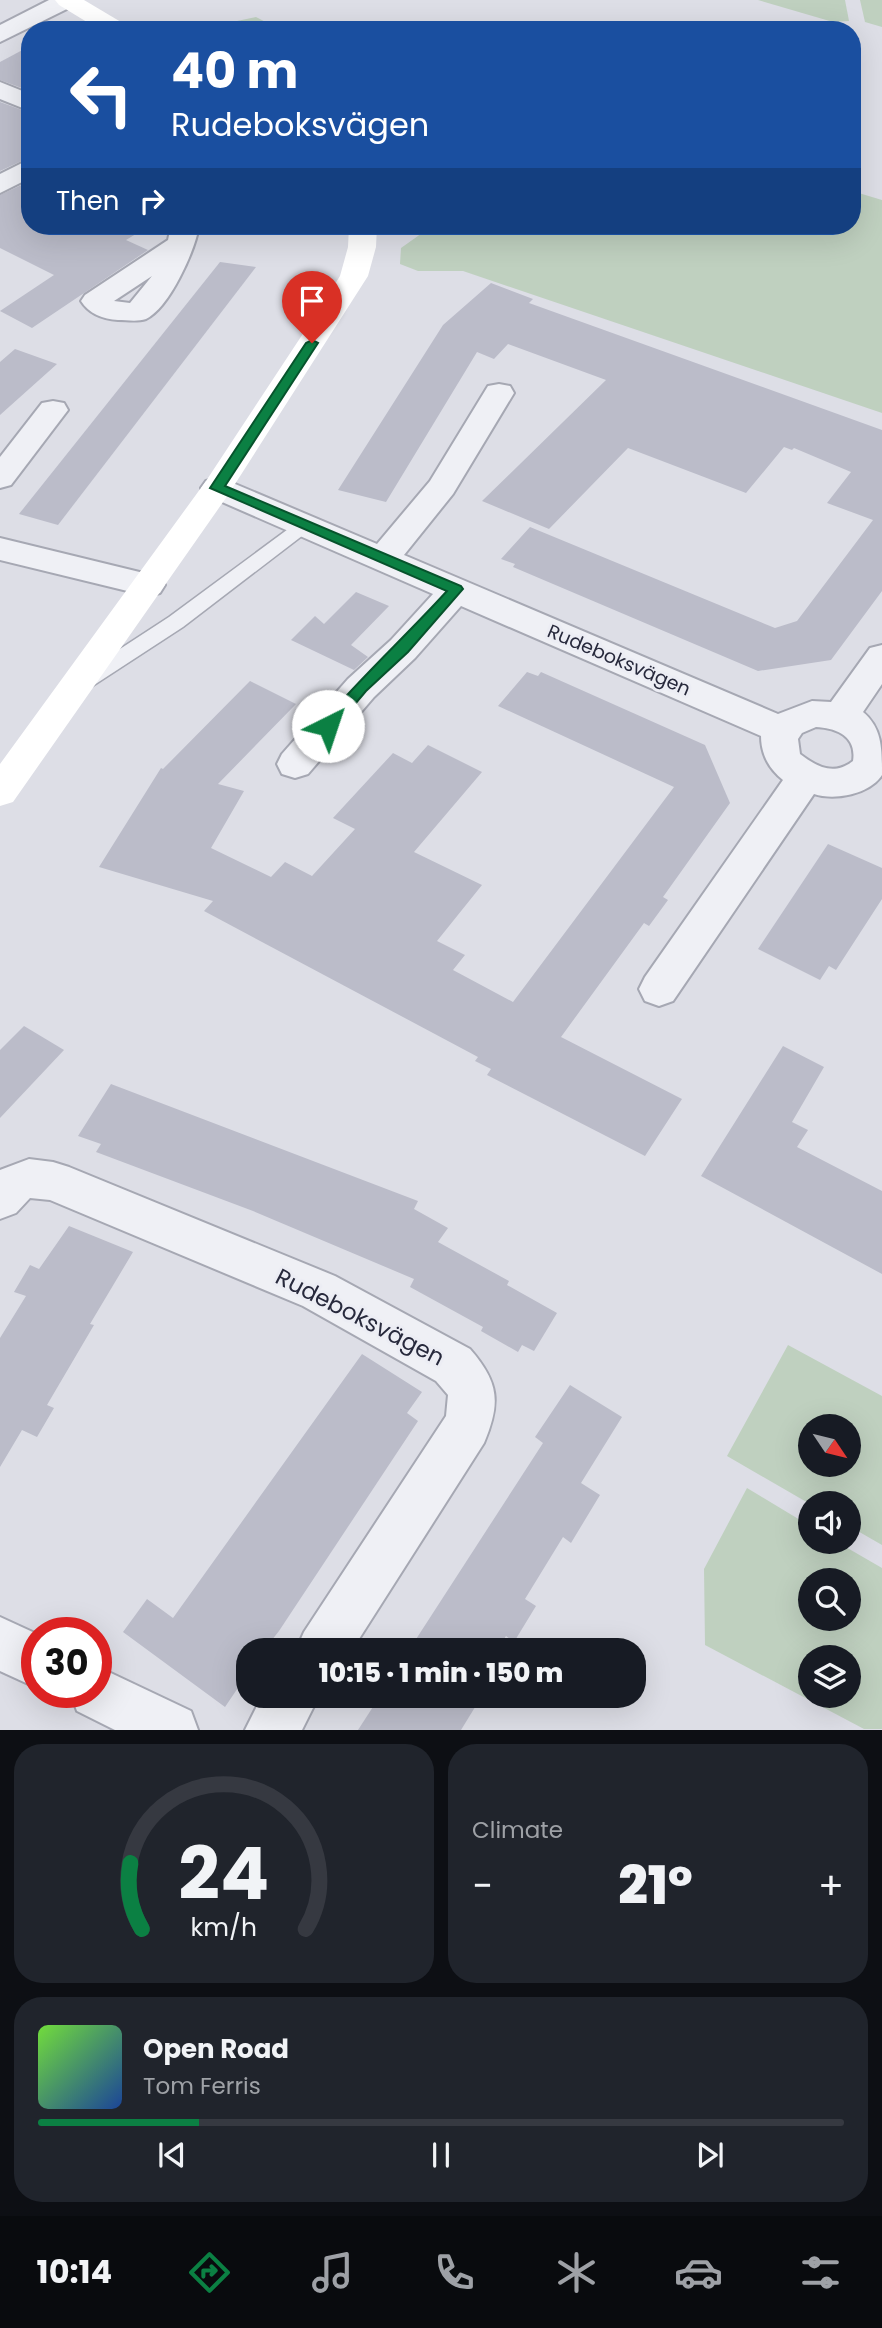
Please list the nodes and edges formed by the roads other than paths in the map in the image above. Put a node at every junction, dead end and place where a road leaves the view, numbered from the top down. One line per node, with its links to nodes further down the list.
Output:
1 (67, 0): 2 (street); 3 (street)
2 (27, 21)
3 (102, 21)
4 (21, 24): 5 (street)
5 (0, 35)
6 (0, 90): 7 (street)
7 (21, 99)
8 (21, 173): 9 (street)
9 (0, 186)
10 (363, 235): 14 (street)
11 (499, 393): 17 (street)
12 (54, 410): 13 (street)
13 (0, 478)
14 (217, 488): 15 (street, Rudeboksvägen); 18 (street)
15 (305, 525): 17 (street, Rudeboksvägen); 21 (lane)
16 (0, 549): 18 (street)
17 (383, 558): 19 (street, Rudeboksvägen)
18 (148, 585): 21 (street)
19 (456, 589): 23 (street, Rudeboksvägen); 24 (street)
20 (882, 657): 22 (street)
21 (70, 691): 27 (street)
22 (841, 717): 23 (street); 25 (street)
23 (782, 730): 26 (street)
24 (295, 764)
25 (875, 770): 26 (street)
26 (805, 778): 28 (street)
27 (0, 792)
28 (659, 989)
29 (0, 1199): 30 (street, Rudeboksvägen)
30 (330, 1638)
31 (0, 1643): 32 (street)
32 (21, 1654)
33 (112, 1700): 35 (street)
34 (285, 1708): 36 (street)
35 (172, 1730)
36 (271, 1730)

